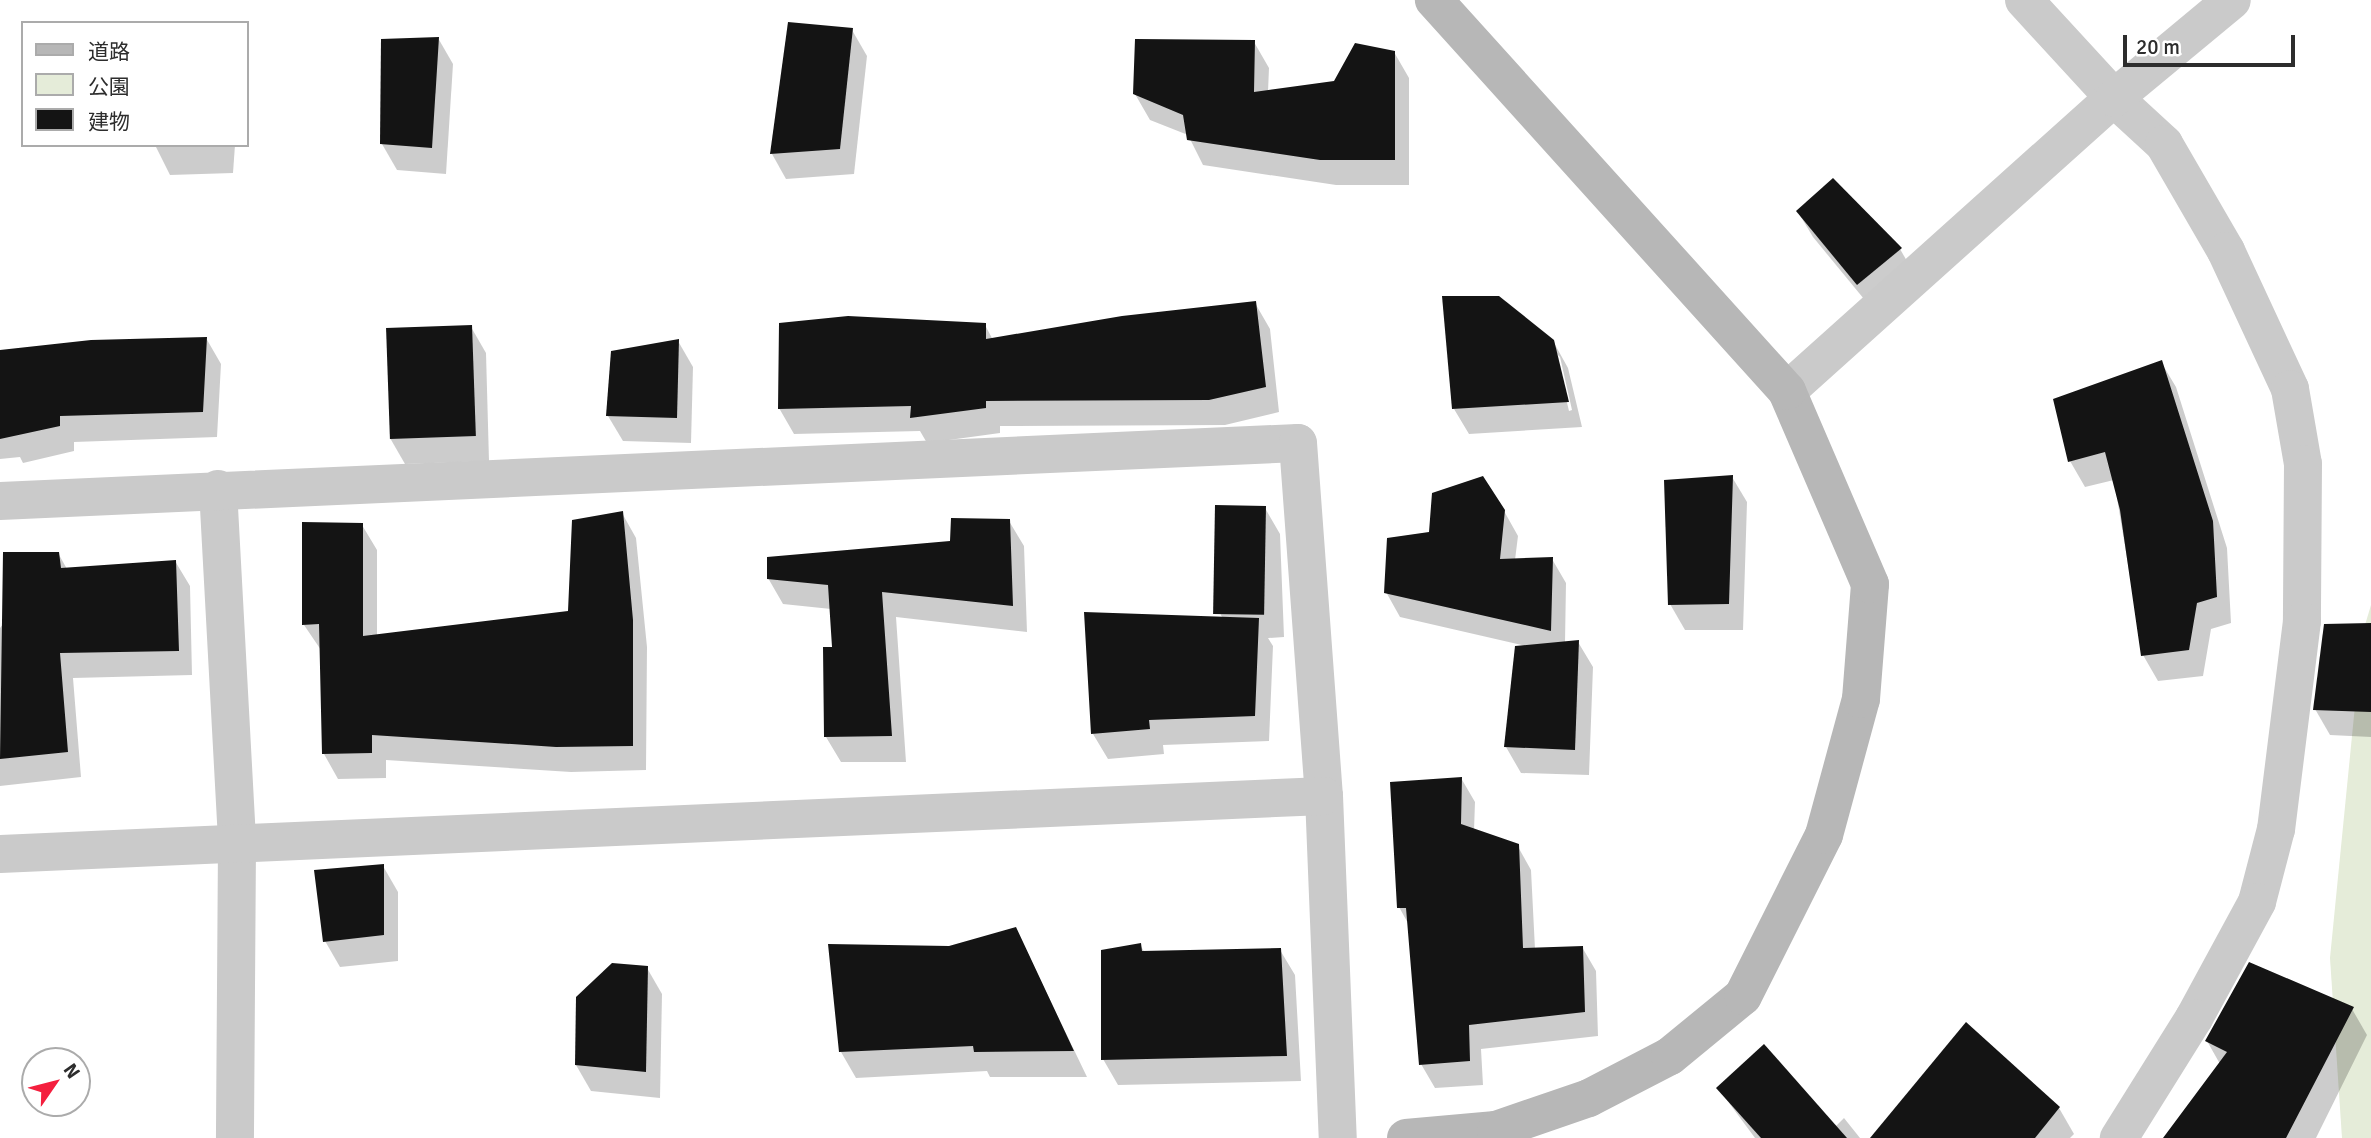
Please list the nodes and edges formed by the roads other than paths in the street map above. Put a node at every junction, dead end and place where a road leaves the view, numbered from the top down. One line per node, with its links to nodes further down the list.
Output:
1 (1434, 0): 5 (street)
2 (2024, 0): 4 (street)
3 (2232, 0): 4 (street)
4 (2114, 98): 5 (street); 14 (street)
5 (1787, 391): 13 (street)
6 (218, 489): 7 (street); 8 (street); 9 (street)
7 (0, 501)
8 (1324, 796): 9 (street); 12 (street)
9 (237, 844): 10 (street); 11 (street)
10 (0, 854)
11 (235, 1138)
12 (1338, 1138)
13 (1406, 1138)
14 (2119, 1138)

